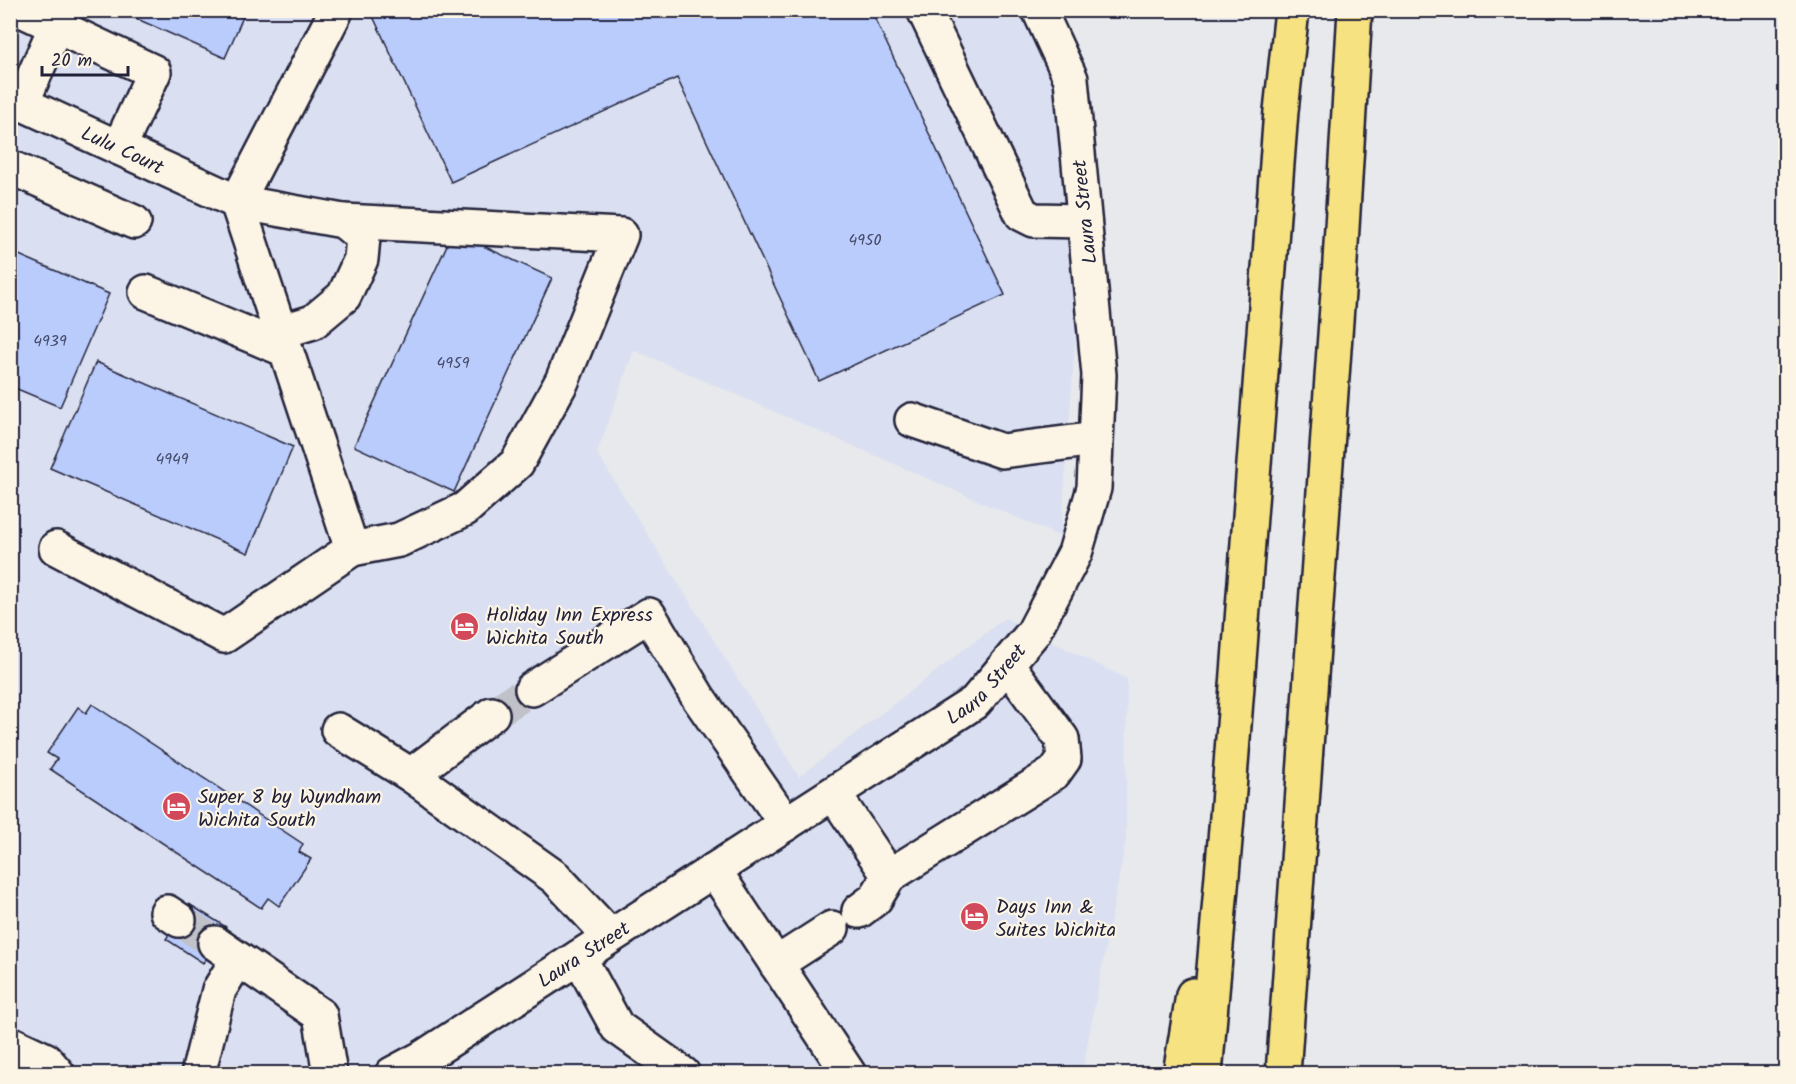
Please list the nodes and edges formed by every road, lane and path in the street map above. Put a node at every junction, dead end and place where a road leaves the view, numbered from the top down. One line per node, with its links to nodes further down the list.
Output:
1 (22, 10): 8 (street)
2 (924, 10): 14 (street)
3 (1039, 10): 14 (street, Laura Street)
4 (1268, 10): 10 (highway)
5 (1293, 10): 10 (highway)
6 (1355, 10): 47 (highway)
7 (335, 13): 13 (street)
8 (56, 26): 9 (street); 11 (street)
9 (16, 100): 11 (street, Lulu Court)
10 (1281, 111): 29 (highway)
11 (119, 148): 13 (street, Lulu Court)
12 (10, 167): 16 (street)
13 (237, 202): 15 (street, Lulu Court); 18 (street)
14 (1084, 220): 20 (street, Laura Street)
15 (343, 221): 18 (street); 22 (street, Lulu Court)
16 (134, 222)
17 (146, 292): 18 (street)
18 (283, 341): 22 (street)
19 (912, 420): 20 (street)
20 (1096, 439): 23 (street, Laura Street)
21 (56, 548): 22 (street)
22 (352, 549)
23 (1007, 664): 28 (street, Laura Street); 32 (street)
24 (532, 689): 30 (street)
25 (492, 714): 27 (street)
26 (338, 730): 27 (street)
27 (411, 775): 35 (street)
28 (834, 794): 30 (street, Laura Street); 32 (street)
29 (1227, 817): 45 (highway); 46 (highway)
30 (786, 824): 31 (street, Laura Street)
31 (714, 870): 35 (street, Laura Street); 37 (street)
32 (889, 876): 33 (street)
33 (859, 911)
34 (832, 928): 37 (street)
35 (610, 936): 36 (street, Laura Street)
36 (579, 957): 42 (street, Laura Street); 43 (street)
37 (777, 964): 44 (street)
38 (10, 1043): 39 (street)
39 (58, 1074)
40 (198, 1074): 41 (street)
41 (330, 1074)
42 (392, 1074)
43 (683, 1074)
44 (849, 1074)
45 (1180, 1074)
46 (1205, 1074)
47 (1283, 1074)

